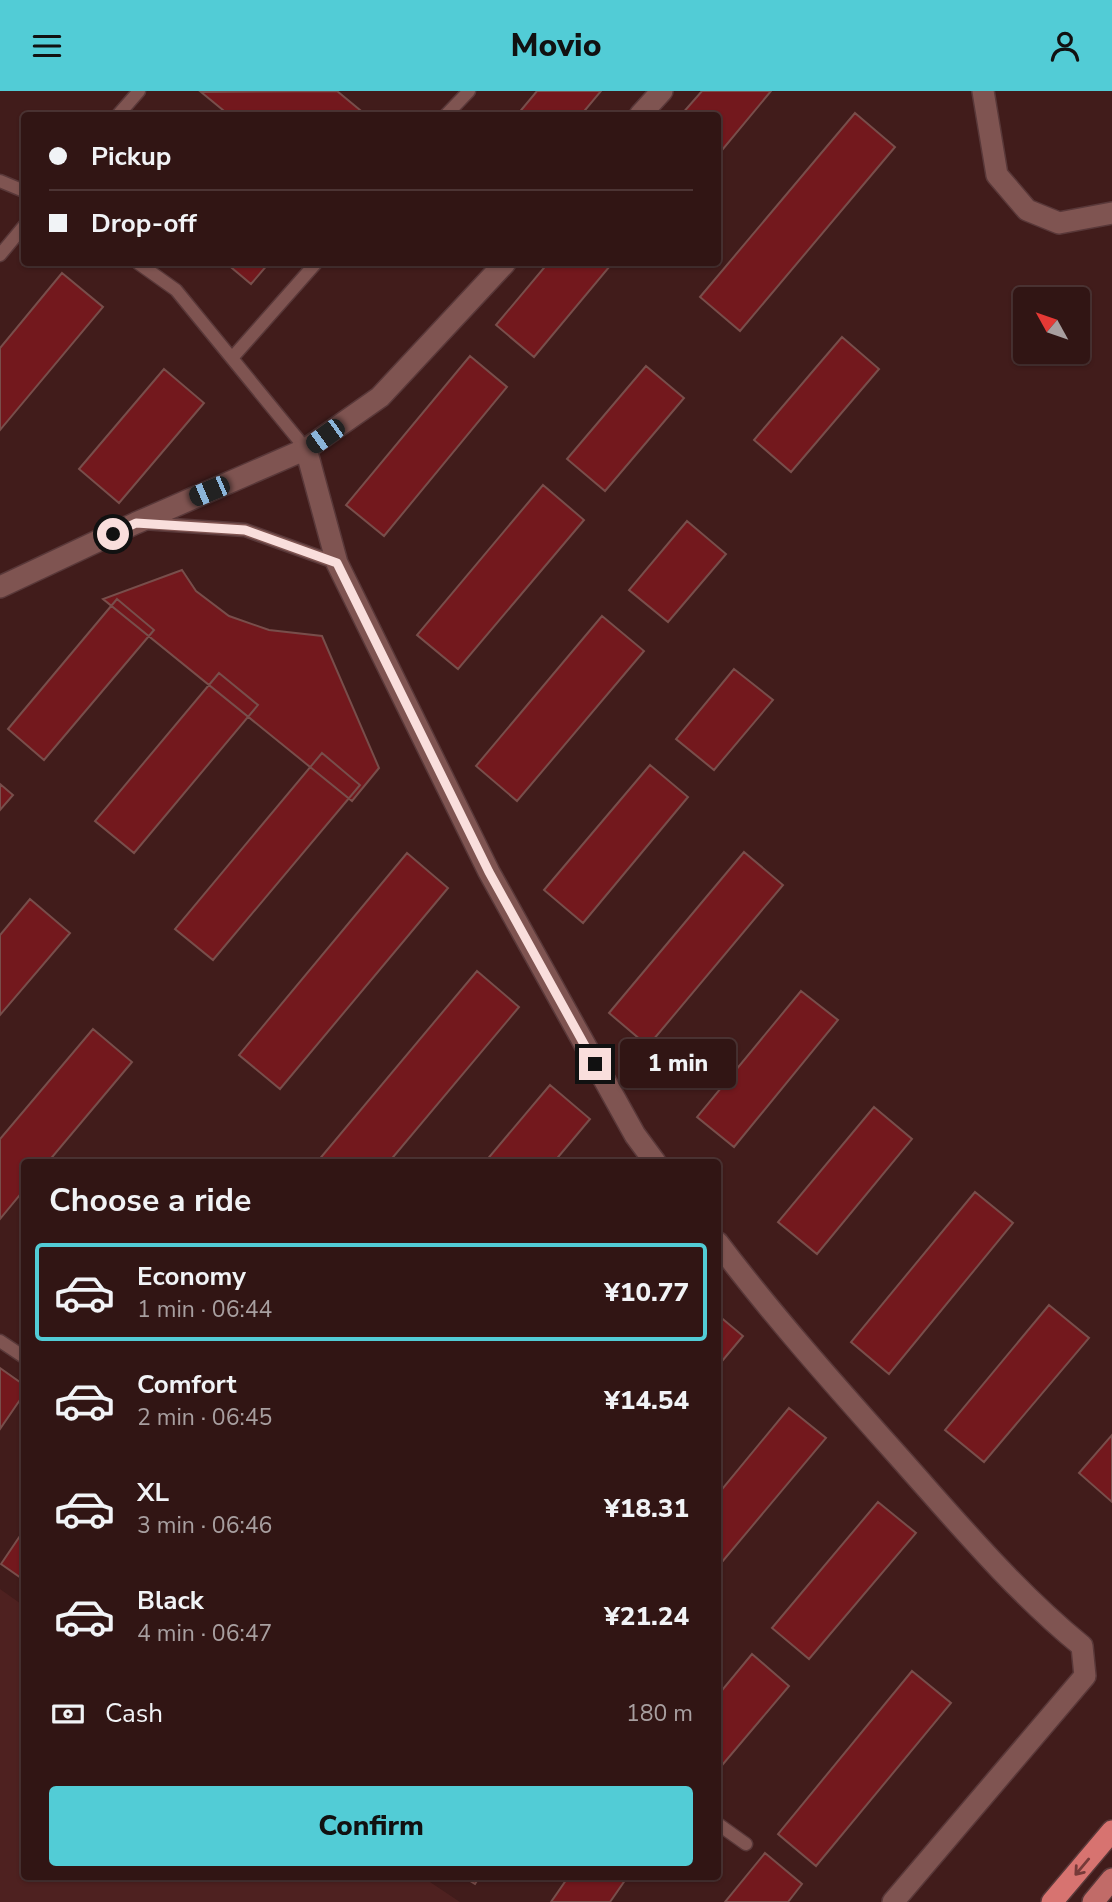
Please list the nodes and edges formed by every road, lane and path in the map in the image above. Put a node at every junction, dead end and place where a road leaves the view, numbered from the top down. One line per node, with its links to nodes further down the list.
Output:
1 (139, 91): 5 (lane)
2 (469, 91): 6 (lane)
3 (662, 91): 7 (street)
4 (983, 91): 10 (street)
5 (121, 112)
6 (449, 112)
7 (643, 112)
8 (0, 180): 9 (lane)
9 (21, 190)
10 (1112, 213)
11 (21, 230): 12 (lane)
12 (0, 255)
13 (142, 266): 16 (lane)
14 (313, 266): 16 (lane)
15 (502, 266): 17 (street)
16 (232, 358): 17 (lane)
17 (306, 449): 18 (street); 19 (street)
18 (136, 523): 19 (lane); 20 (street)
19 (337, 563): 21 (street)
20 (0, 587)
21 (653, 1159)
22 (721, 1247): 29 (street)
23 (0, 1341): 24 (lane)
24 (21, 1355)
25 (721, 1826): 27 (lane)
26 (1112, 1831): 30 (highway, one-way to 30)
27 (746, 1844)
28 (1112, 1879): 31 (main road)
29 (893, 1902)
30 (1052, 1902)
31 (1093, 1902)

